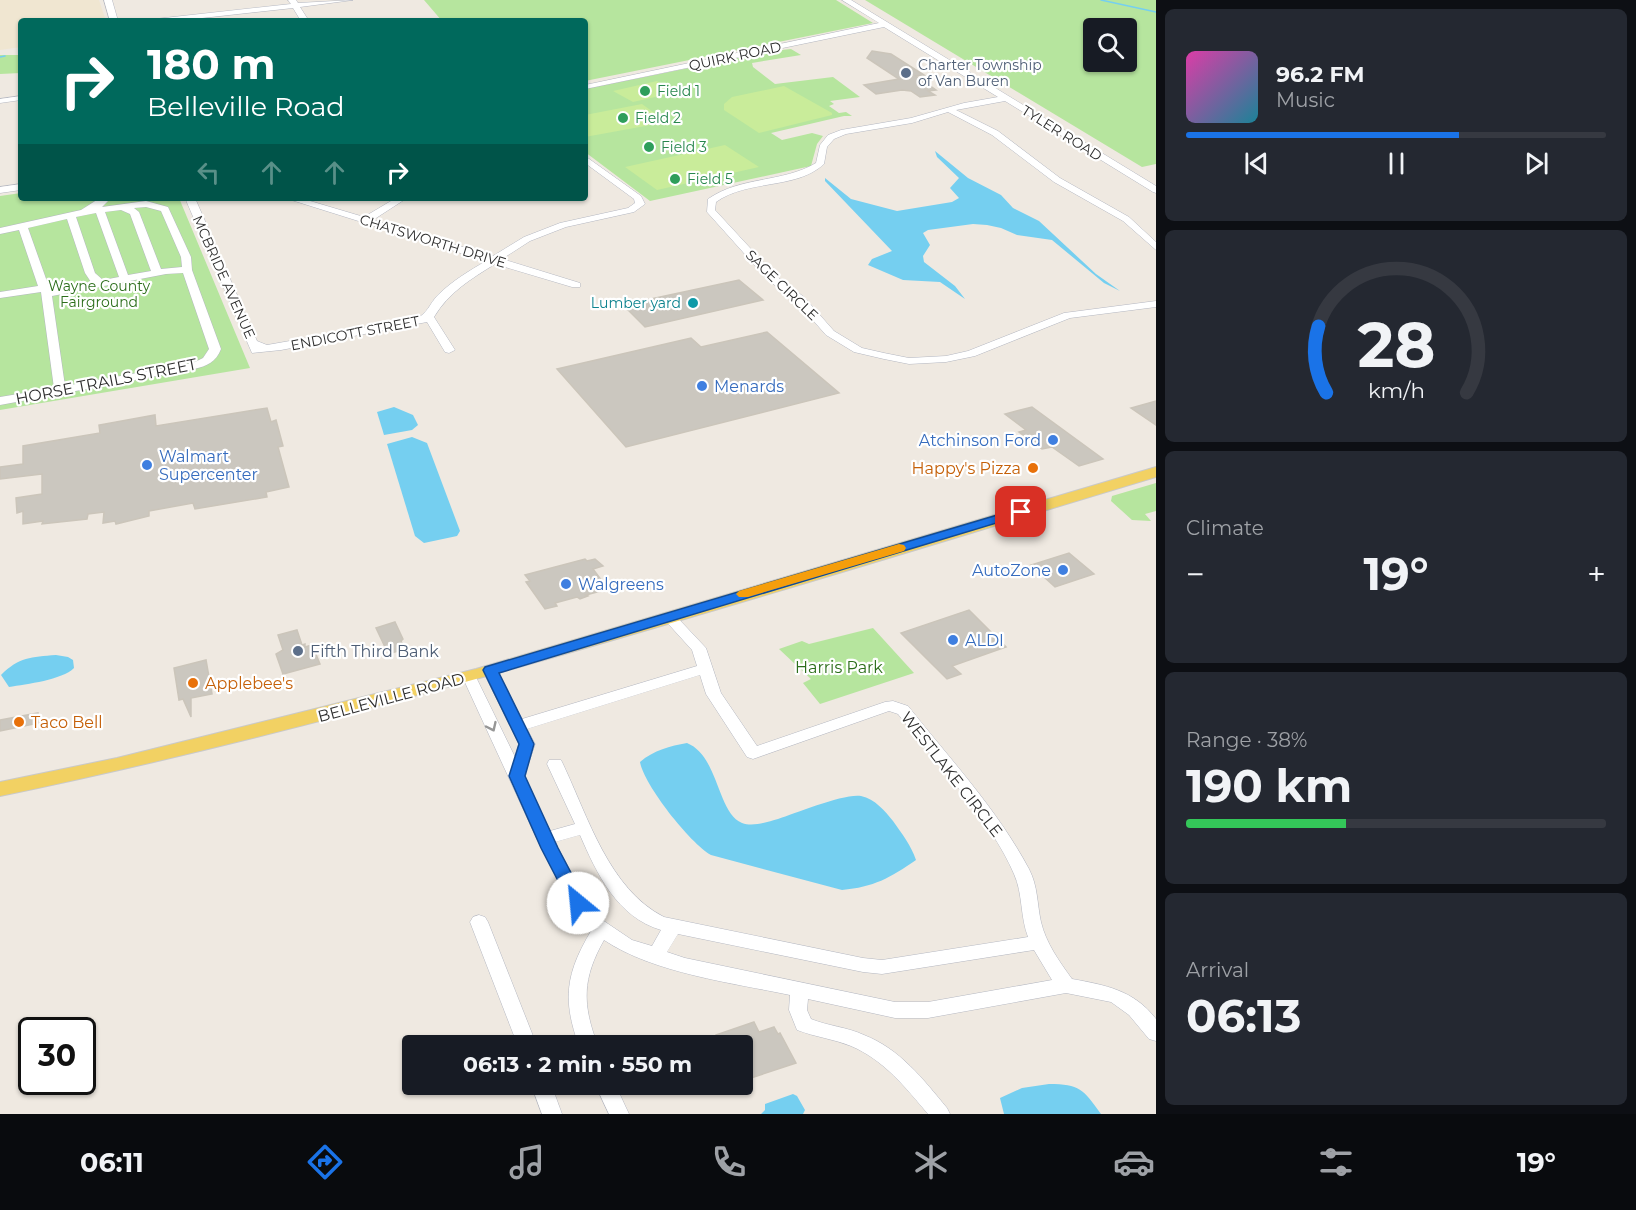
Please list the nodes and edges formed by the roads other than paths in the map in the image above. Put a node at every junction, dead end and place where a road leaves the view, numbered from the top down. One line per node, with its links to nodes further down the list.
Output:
1 (108, 0): 5 (street)
2 (349, 0): 4 (street)
3 (846, 0): 8 (street, TYLER ROAD)
4 (293, 3): 6 (street); 7 (street)
5 (113, 18)
6 (178, 18)
7 (303, 18)
8 (886, 24): 9 (street, QUIRK ROAD); 11 (street, TYLER ROAD)
9 (588, 86)
10 (18, 98): 12 (street)
11 (1010, 100): 13 (street, SAGE CIRCLE); 17 (street, TYLER ROAD)
12 (0, 101)
13 (947, 111): 29 (street); 38 (street, SAGE CIRCLE)
14 (588, 161): 30 (street, ENDICOTT STREET)
15 (18, 187): 16 (street)
16 (0, 190)
17 (1156, 190)
18 (103, 201): 24 (street)
19 (191, 201): 40 (street, MCBRIDE AVENUE)
20 (300, 201): 26 (street, CHATSWORTH DRIVE)
21 (397, 201): 26 (street)
22 (120, 207): 23 (street); 31 (street); 32 (street)
23 (100, 210): 24 (street); 33 (street)
24 (84, 212): 25 (street)
25 (71, 216): 27 (street); 34 (street)
26 (365, 221): 30 (street, CHATSWORTH DRIVE)
27 (23, 227): 28 (street); 36 (street)
28 (0, 231)
29 (1156, 248)
30 (493, 259): 35 (street, CHATSWORTH DRIVE); 39 (street, ENDICOTT STREET)
31 (187, 270): 32 (street); 33 (street); 43 (street, HORSE TRAILS STREET)
32 (157, 273): 33 (street)
33 (129, 280): 34 (street)
34 (104, 284): 36 (street)
35 (576, 285)
36 (45, 291): 37 (street); 43 (street)
37 (0, 295)
38 (1156, 304)
39 (429, 317): 40 (street, ENDICOTT STREET); 41 (street)
40 (253, 343): 42 (street, MCBRIDE AVENUE)
41 (449, 350)
42 (258, 356)
43 (60, 389): 44 (street, HORSE TRAILS STREET)
44 (0, 401)
45 (1156, 472): 46 (main road, BELLEVILLE ROAD)
46 (669, 616): 47 (street, WESTLAKE CIRCLE); 48 (main road, BELLEVILLE ROAD)
47 (704, 669): 50 (street); 59 (street, WESTLAKE CIRCLE)
48 (490, 670): 49 (main road, BELLEVILLE ROAD); 50 (street)
49 (469, 676): 52 (street, one-way to 52); 53 (main road, BELLEVILLE ROAD)
50 (518, 726): 52 (street)
51 (555, 764): 54 (street)
52 (517, 776): 55 (street)
53 (0, 789)
54 (584, 828): 55 (street); 57 (street)
55 (545, 840): 58 (street)
56 (479, 922): 64 (street)
57 (673, 926): 59 (street); 60 (street)
58 (601, 929): 60 (street); 65 (street)
59 (1040, 942): 61 (street, WESTLAKE CIRCLE)
60 (656, 955): 62 (street)
61 (1066, 985): 62 (street); 63 (street)
62 (800, 990): 70 (street)
63 (1156, 1033)
64 (524, 1035)
65 (586, 1035)
66 (546, 1095): 68 (street)
67 (610, 1095): 69 (street)
68 (552, 1114)
69 (619, 1114)
70 (940, 1114)

